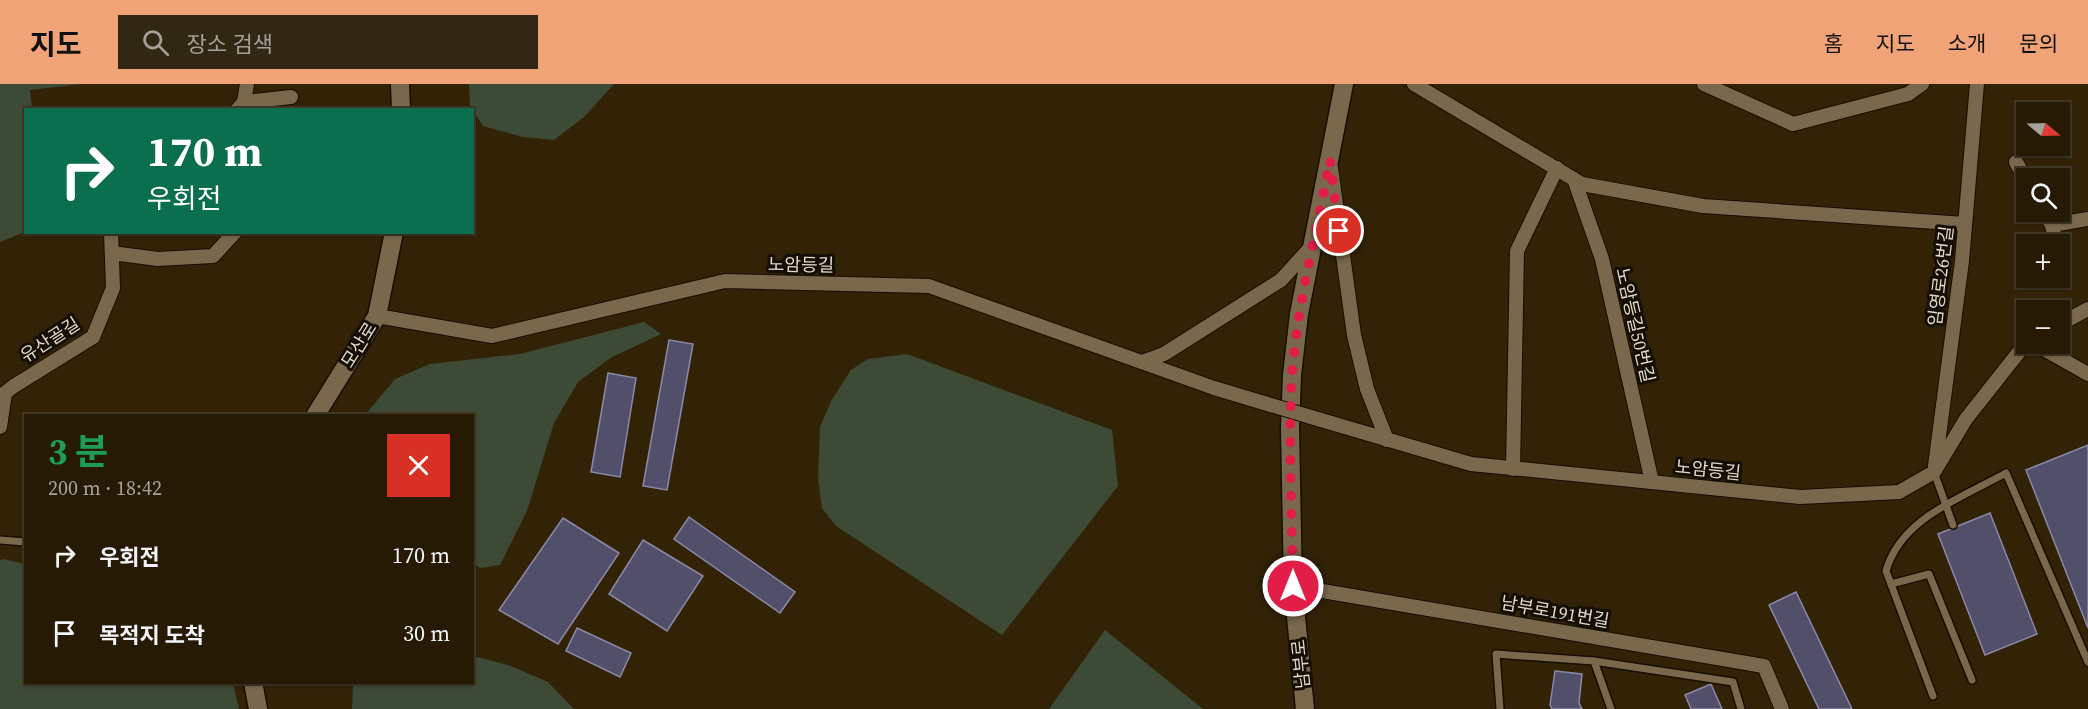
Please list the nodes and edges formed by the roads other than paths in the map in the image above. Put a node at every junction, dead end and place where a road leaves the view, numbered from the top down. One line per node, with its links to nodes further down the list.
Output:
1 (247, 84): 9 (street)
2 (400, 84): 10 (street)
3 (1344, 84): 11 (street, 남부로)
4 (1414, 84): 13 (street)
5 (1704, 84): 6 (street)
6 (1922, 84)
7 (1977, 84): 18 (street, 임영로26번길)
8 (291, 97): 9 (street)
9 (239, 108)
10 (401, 108)
11 (1330, 160): 24 (street, 남부로); 36 (street)
12 (2016, 162): 14 (street)
13 (1557, 168): 15 (street); 37 (street)
14 (2019, 168)
15 (1574, 179): 18 (street); 39 (street, 노암등길50번길)
16 (2088, 219): 19 (street)
17 (2050, 222): 19 (street)
18 (1965, 224): 38 (street, 임영로26번길)
19 (2052, 225): 23 (street)
20 (111, 234): 25 (street, 유산골길)
21 (233, 234): 25 (street)
22 (394, 234): 27 (street, 모산로)
23 (2054, 234)
24 (1314, 244): 31 (street); 45 (street, 남부로)
25 (112, 253): 33 (street, 유산골길)
26 (2088, 309): 28 (street)
27 (377, 316): 31 (street, 노암등길); 34 (street, 모산로)
28 (2070, 319)
29 (2018, 354): 38 (street, 노암등길)
30 (2053, 354): 32 (street)
31 (1142, 362): 36 (street, 노암등길, bridge)
32 (2088, 374)
33 (2, 395): 35 (street)
34 (316, 414)
35 (0, 427)
36 (1387, 440): 37 (street, 노암등길)
37 (1513, 469): 39 (street, 노암등길)
38 (1934, 472): 39 (street, 노암등길); 40 (lane)
39 (1652, 482)
40 (1947, 506): 41 (lane); 44 (lane); 47 (lane)
41 (1953, 525)
42 (0, 540): 43 (lane)
43 (24, 542)
44 (1891, 584): 48 (lane); 50 (lane)
45 (1293, 586): 52 (street, 남부로); 56 (street, 남부로191번길)
46 (1594, 661): 53 (lane); 54 (lane); 55 (lane)
47 (2088, 662)
48 (1971, 680)
49 (253, 684): 51 (street)
50 (1933, 696)
51 (258, 709)
52 (1305, 709)
53 (1500, 709)
54 (1611, 709)
55 (1741, 709)
56 (1782, 709)

